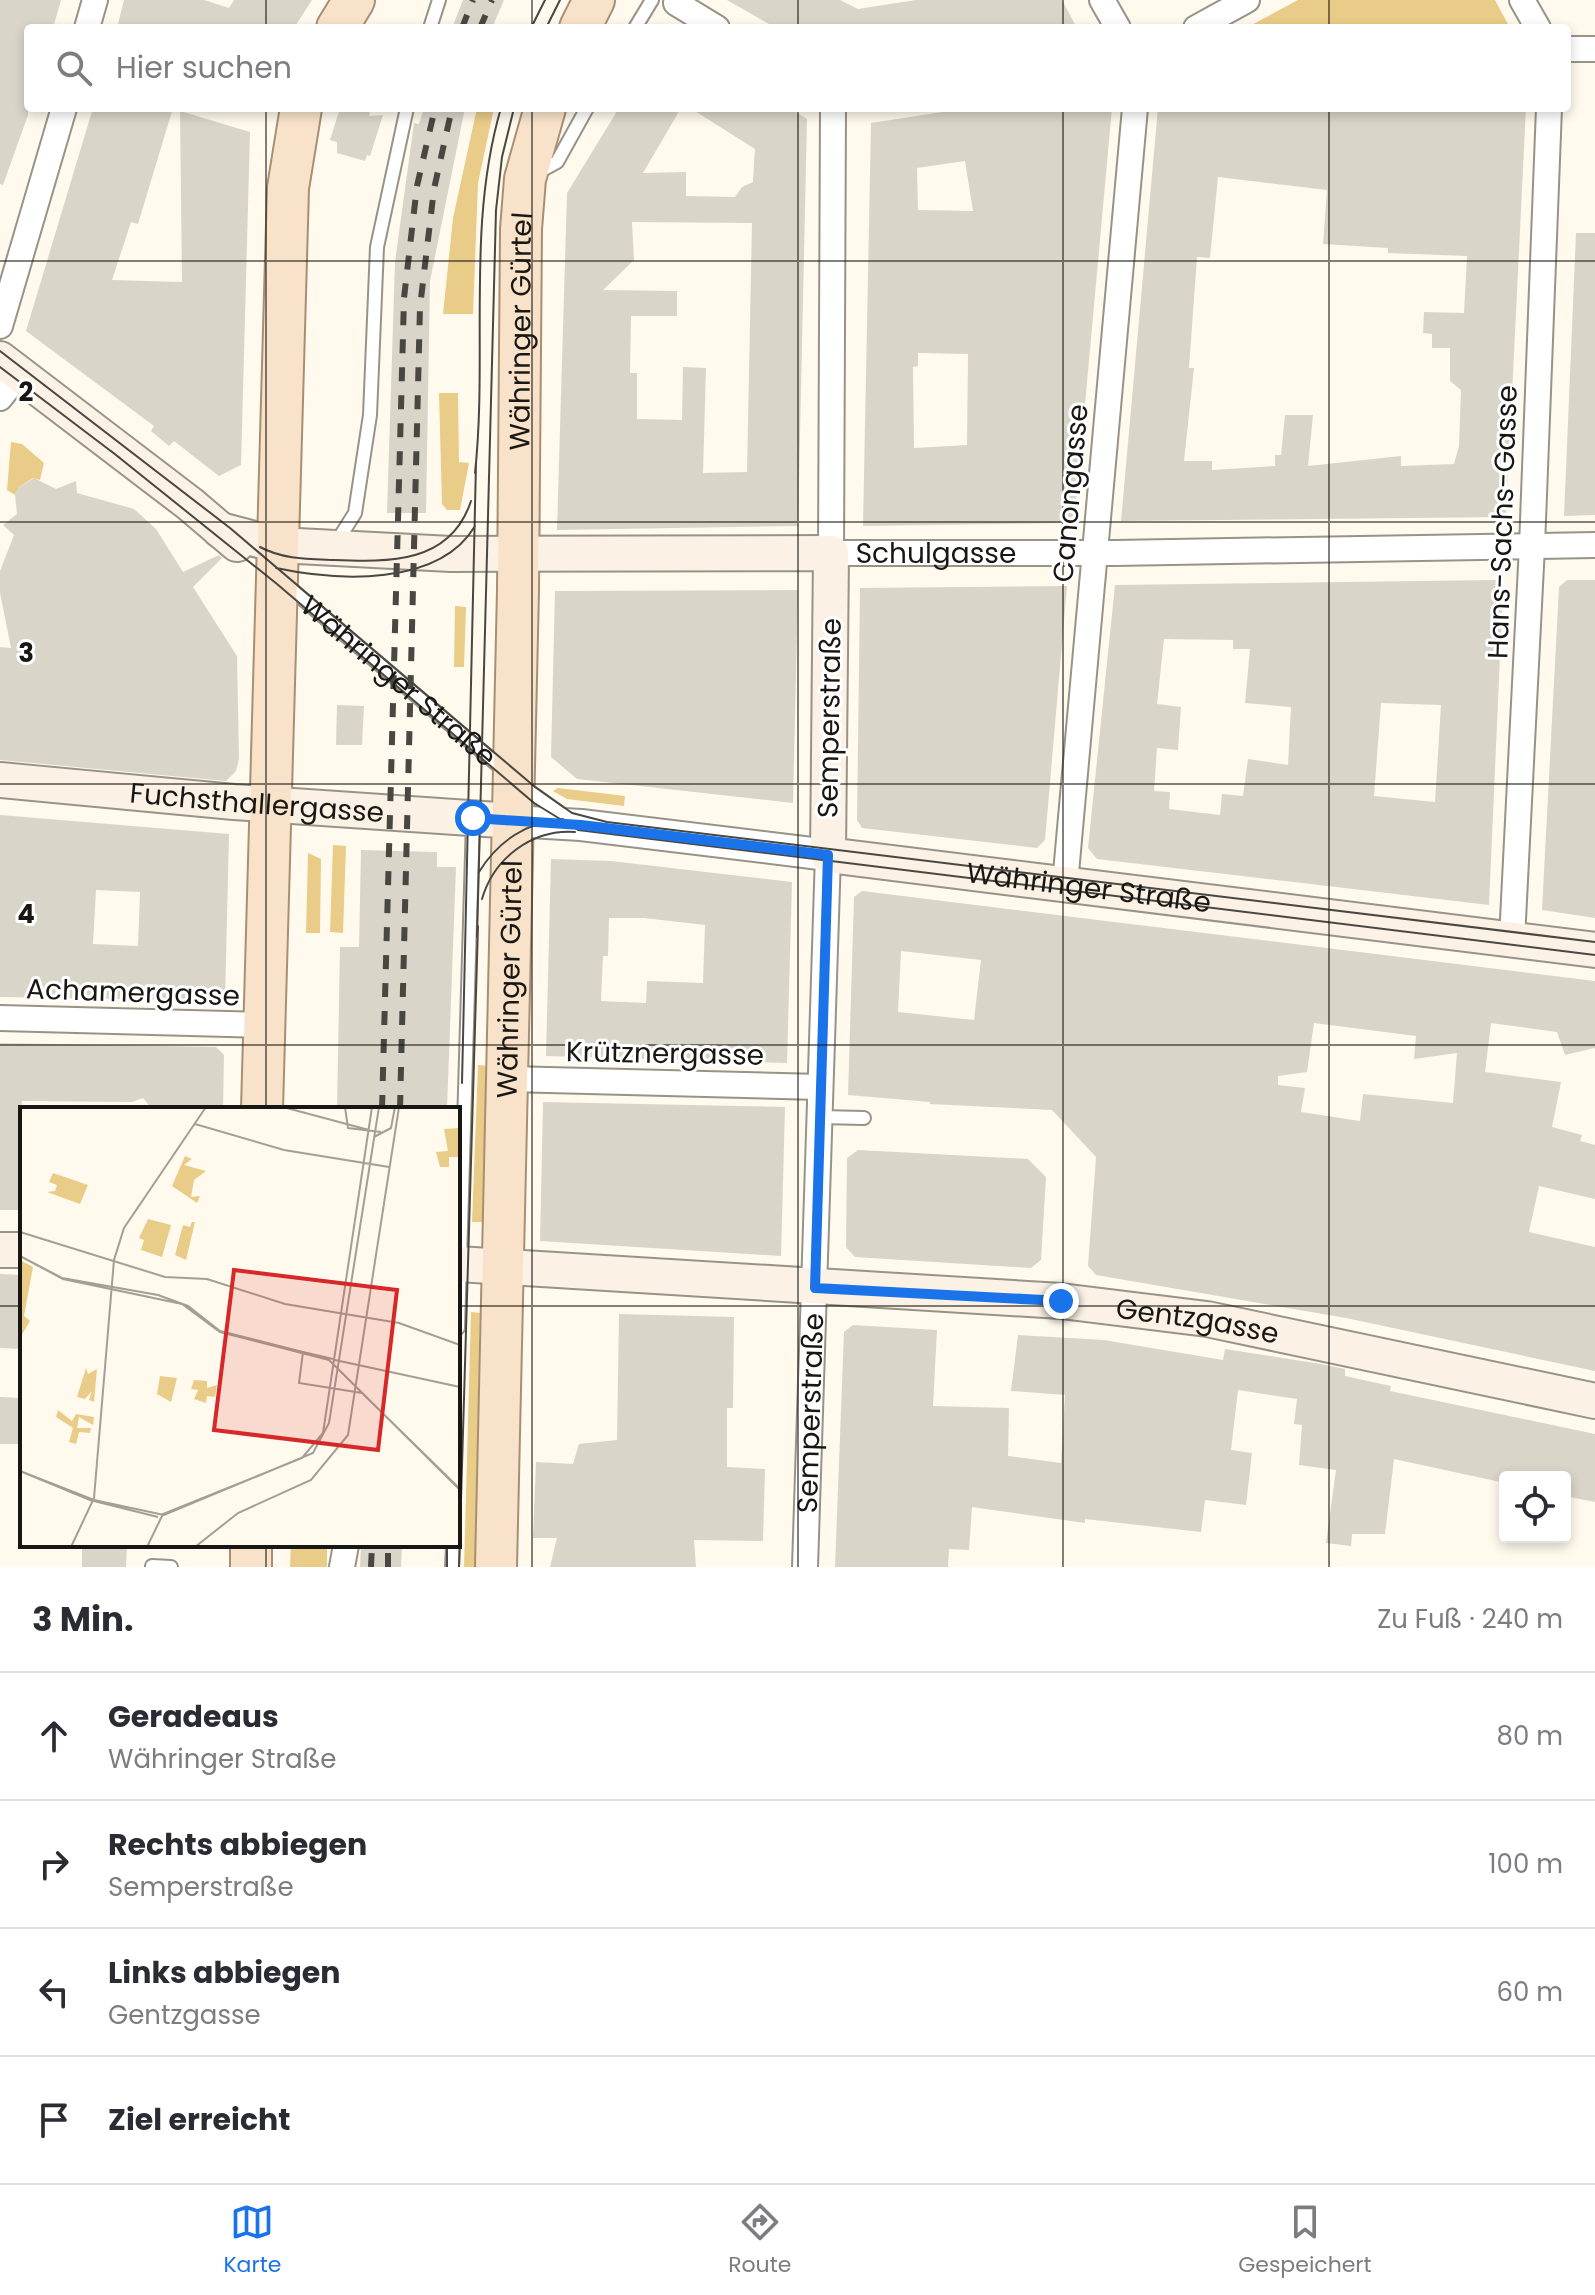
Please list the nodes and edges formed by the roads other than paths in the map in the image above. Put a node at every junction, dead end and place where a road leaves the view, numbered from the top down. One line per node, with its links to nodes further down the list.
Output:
1 (95, 0): 9 (street)
2 (354, 0): 10 (main road)
3 (439, 0): 11 (lane)
4 (594, 0): 12 (main road)
5 (1102, 0): 15 (street)
6 (1247, 0): 16 (street)
7 (1522, 0): 17 (street)
8 (664, 1): 13 (lane); 14 (street)
9 (88, 24)
10 (339, 24)
11 (431, 24)
12 (582, 24)
13 (639, 24)
14 (709, 24)
15 (1116, 24)
16 (1203, 24)
17 (1536, 24)
18 (1571, 49): 19 (street)
19 (1595, 49)
20 (63, 112): 29 (street)
21 (297, 112): 37 (main road)
22 (406, 112): 32 (lane)
23 (544, 112): 28 (main road, Währinger Gürtel)
24 (585, 112): 28 (lane)
25 (833, 112): 34 (street, Semperstraße)
26 (1135, 112): 35 (street, Canongasse)
27 (1549, 112): 33 (street, Hans-Sachs-Gasse)
28 (525, 179): 36 (main road, Währinger Gürtel)
29 (0, 326)
30 (6, 377): 37 (main road, Währinger Straße)
31 (1595, 545): 33 (street, Schulgasse)
32 (334, 546): 36 (main road, Schulgasse); 37 (main road, Schulgasse)
33 (1532, 546): 35 (street, Schulgasse); 46 (street, Hans-Sachs-Gasse)
34 (831, 553): 35 (street, Schulgasse); 36 (main road, Schulgasse); 44 (main road, Semperstraße)
35 (1095, 553): 45 (street, Canongasse)
36 (518, 555): 38 (main road, Währinger Gürtel)
37 (278, 562): 38 (lane, Währinger Straße); 40 (main road)
38 (514, 779): 42 (main road, Währinger Gürtel); 43 (lane, Währinger Straße)
39 (0, 780): 40 (main road, Fuchsthallergasse)
40 (270, 805): 41 (main road, Fuchsthallergasse); 49 (main road)
41 (473, 818): 42 (main road, Fuchsthallergasse); 55 (lane, Währinger Gürtel)
42 (513, 821): 43 (street, Währinger Straße); 50 (main road, Währinger Gürtel)
43 (581, 825): 44 (street, Währinger Straße)
44 (828, 855): 45 (main road, Währinger Straße); 51 (street, Semperstraße)
45 (1065, 884): 46 (main road, Währinger Straße)
46 (1512, 939): 47 (main road, Währinger Straße)
47 (1595, 950)
48 (0, 1018): 49 (street, Achamergasse)
49 (264, 1025): 52 (main road)
50 (509, 1079): 51 (street, Krütznergasse); 57 (main road, Währinger Gürtel)
51 (820, 1087): 53 (street, Semperstraße)
52 (262, 1107)
53 (820, 1117): 54 (lane); 58 (street, Semperstraße)
54 (864, 1118)
55 (460, 1232)
56 (460, 1264): 57 (main road, Gentzgasse)
57 (503, 1266): 58 (main road, Gentzgasse); 66 (main road, Währinger Gürtel)
58 (815, 1288): 59 (main road, Gentzgasse); 67 (street, Semperstraße)
59 (1595, 1401)
60 (346, 1547): 64 (street)
61 (453, 1547): 65 (lane)
62 (152, 1566): 63 (lane)
63 (171, 1567)
64 (342, 1567)
65 (452, 1567)
66 (496, 1567)
67 (805, 1567)

